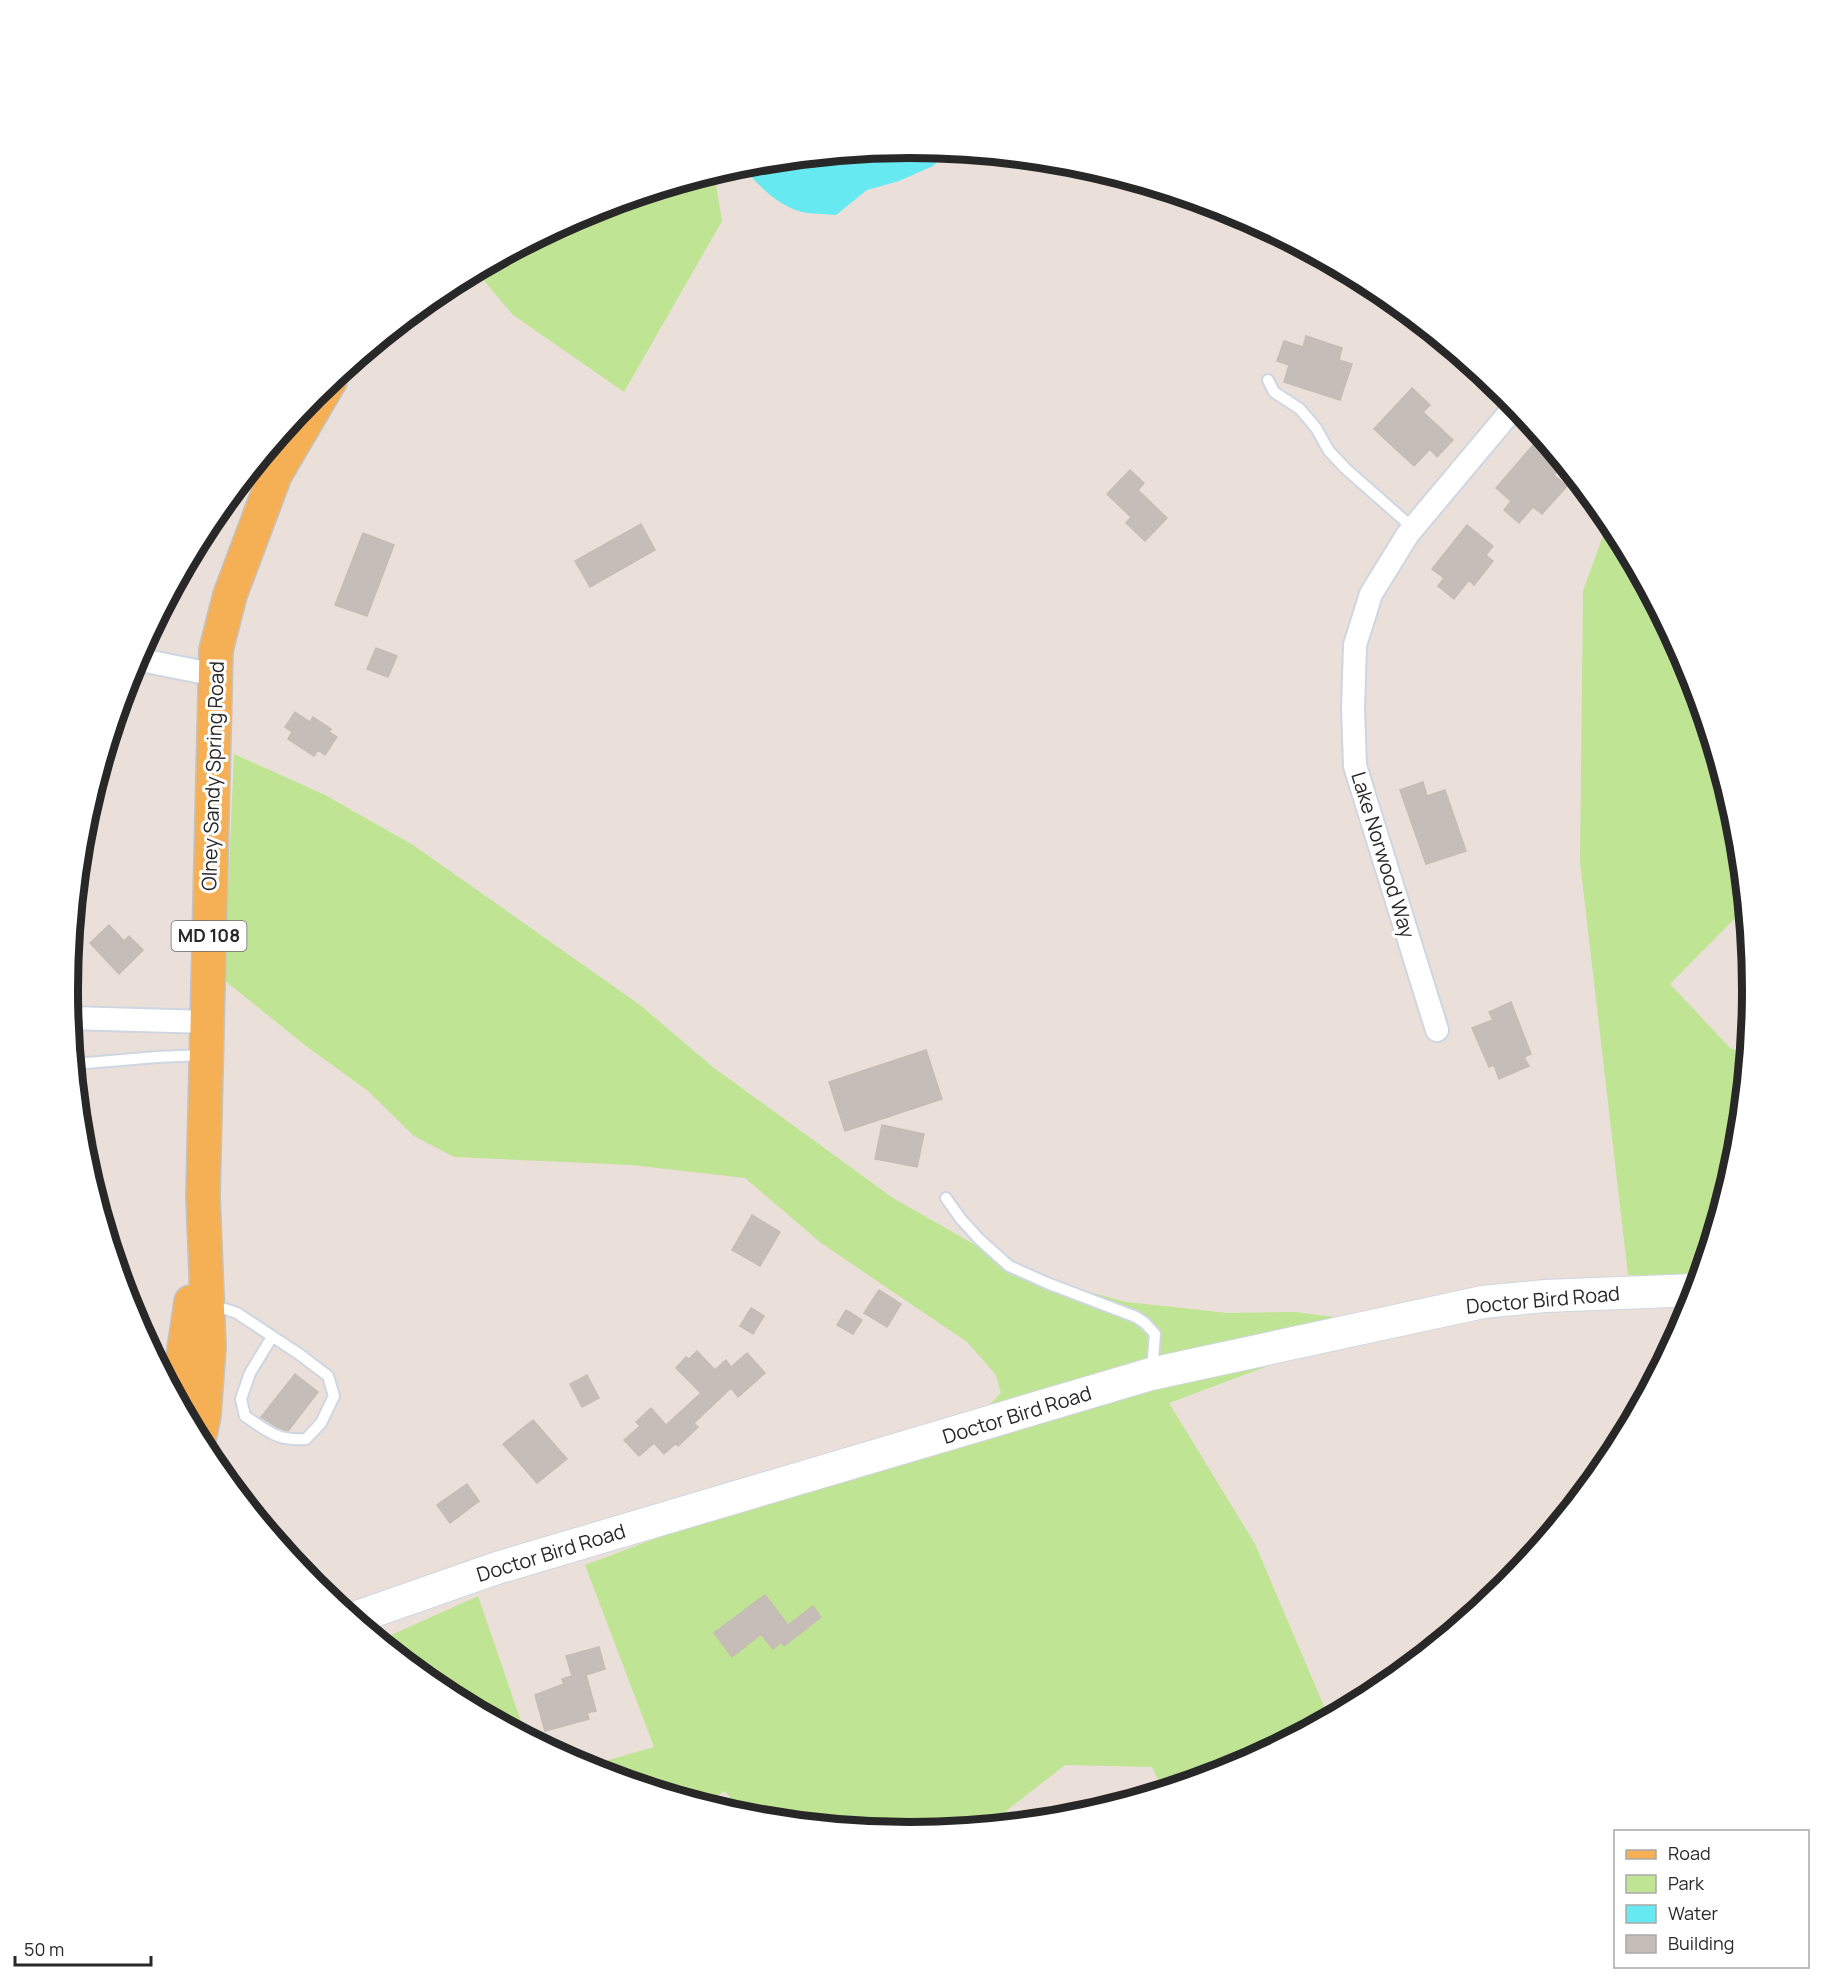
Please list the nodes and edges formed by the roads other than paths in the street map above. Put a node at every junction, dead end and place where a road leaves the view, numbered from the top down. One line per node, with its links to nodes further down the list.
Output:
1 (1268, 380): 4 (lane)
2 (312, 412): 6 (main road, Olney Sandy Spring Road / MD 108)
3 (1510, 413): 4 (street, Lake Norwood Way)
4 (1413, 528): 9 (street, Lake Norwood Way)
5 (146, 661): 6 (street)
6 (216, 675): 8 (main road, Olney Sandy Spring Road / MD 108)
7 (79, 1018): 8 (street)
8 (207, 1022): 10 (main road, Olney Sandy Spring Road / MD 108)
9 (1437, 1030)
10 (206, 1055): 11 (lane); 12 (main road, Olney Sandy Spring Road / MD 108)
11 (82, 1063)
12 (203, 1196): 15 (main road, Olney Sandy Spring Road / MD 108); 18 (main road, Olney Sandy Spring Road / MD 108)
13 (946, 1198): 17 (lane)
14 (1687, 1290): 17 (main road, Doctor Bird Road)
15 (207, 1302): 16 (lane); 19 (main road, Olney Sandy Spring Road / MD 108)
16 (272, 1336): 16 (lane)
17 (1151, 1374): 20 (main road, Doctor Bird Road)
18 (178, 1383)
19 (202, 1426)
20 (361, 1615)

